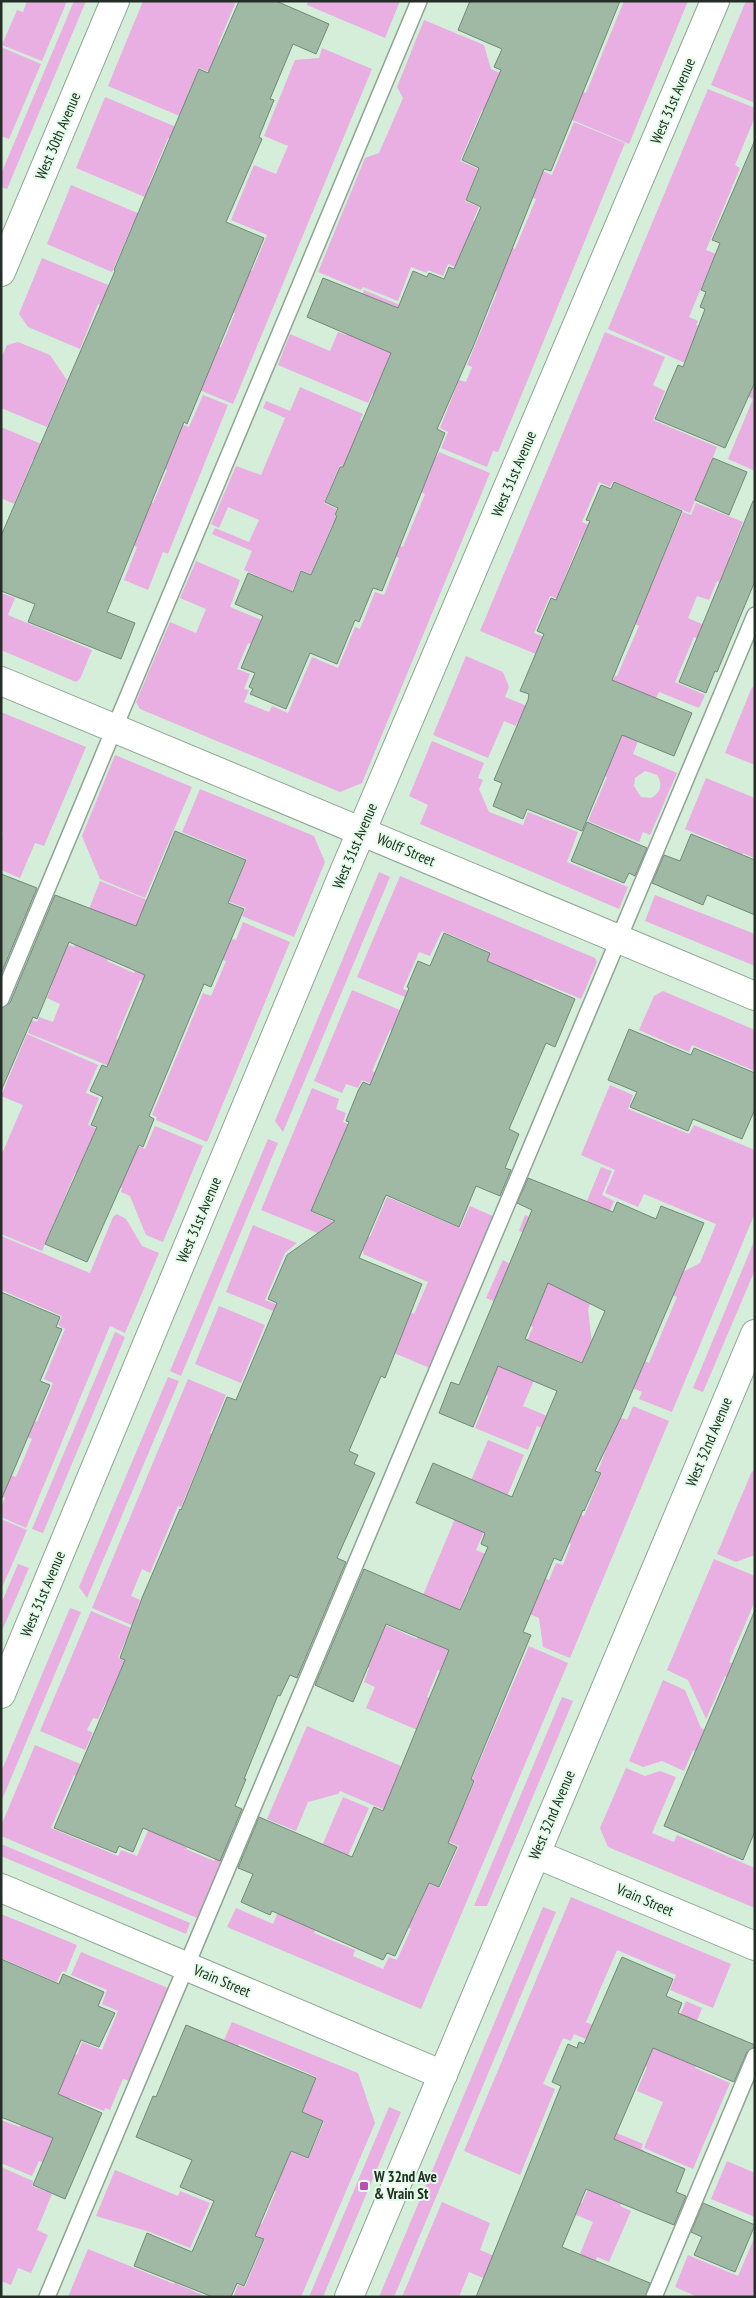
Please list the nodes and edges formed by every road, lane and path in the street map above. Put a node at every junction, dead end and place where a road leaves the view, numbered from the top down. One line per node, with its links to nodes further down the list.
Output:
1 (115, 1): 4 (street, West 30th Avenue)
2 (419, 1): 7 (lane)
3 (715, 1): 8 (street, West 31st Avenue)
4 (1, 272)
5 (755, 615): 9 (lane)
6 (1, 681): 7 (street, Wolff Street)
7 (114, 728): 8 (street, Wolff Street); 11 (lane)
8 (361, 832): 9 (street, Wolff Street); 13 (street, West 31st Avenue)
9 (619, 939): 10 (street, Wolff Street); 17 (lane)
10 (755, 996)
11 (1, 999)
12 (755, 1334): 14 (street, West 32nd Avenue)
13 (1, 1694)
14 (536, 1854): 16 (street, Vrain Street); 19 (street, West 32nd Avenue)
15 (1, 1888): 17 (street, Vrain Street)
16 (755, 1946)
17 (186, 1966): 19 (street, Vrain Street); 20 (lane)
18 (755, 2056): 22 (lane)
19 (443, 2075): 21 (street, West 32nd Avenue)
20 (47, 2297)
21 (349, 2297)
22 (654, 2297)

